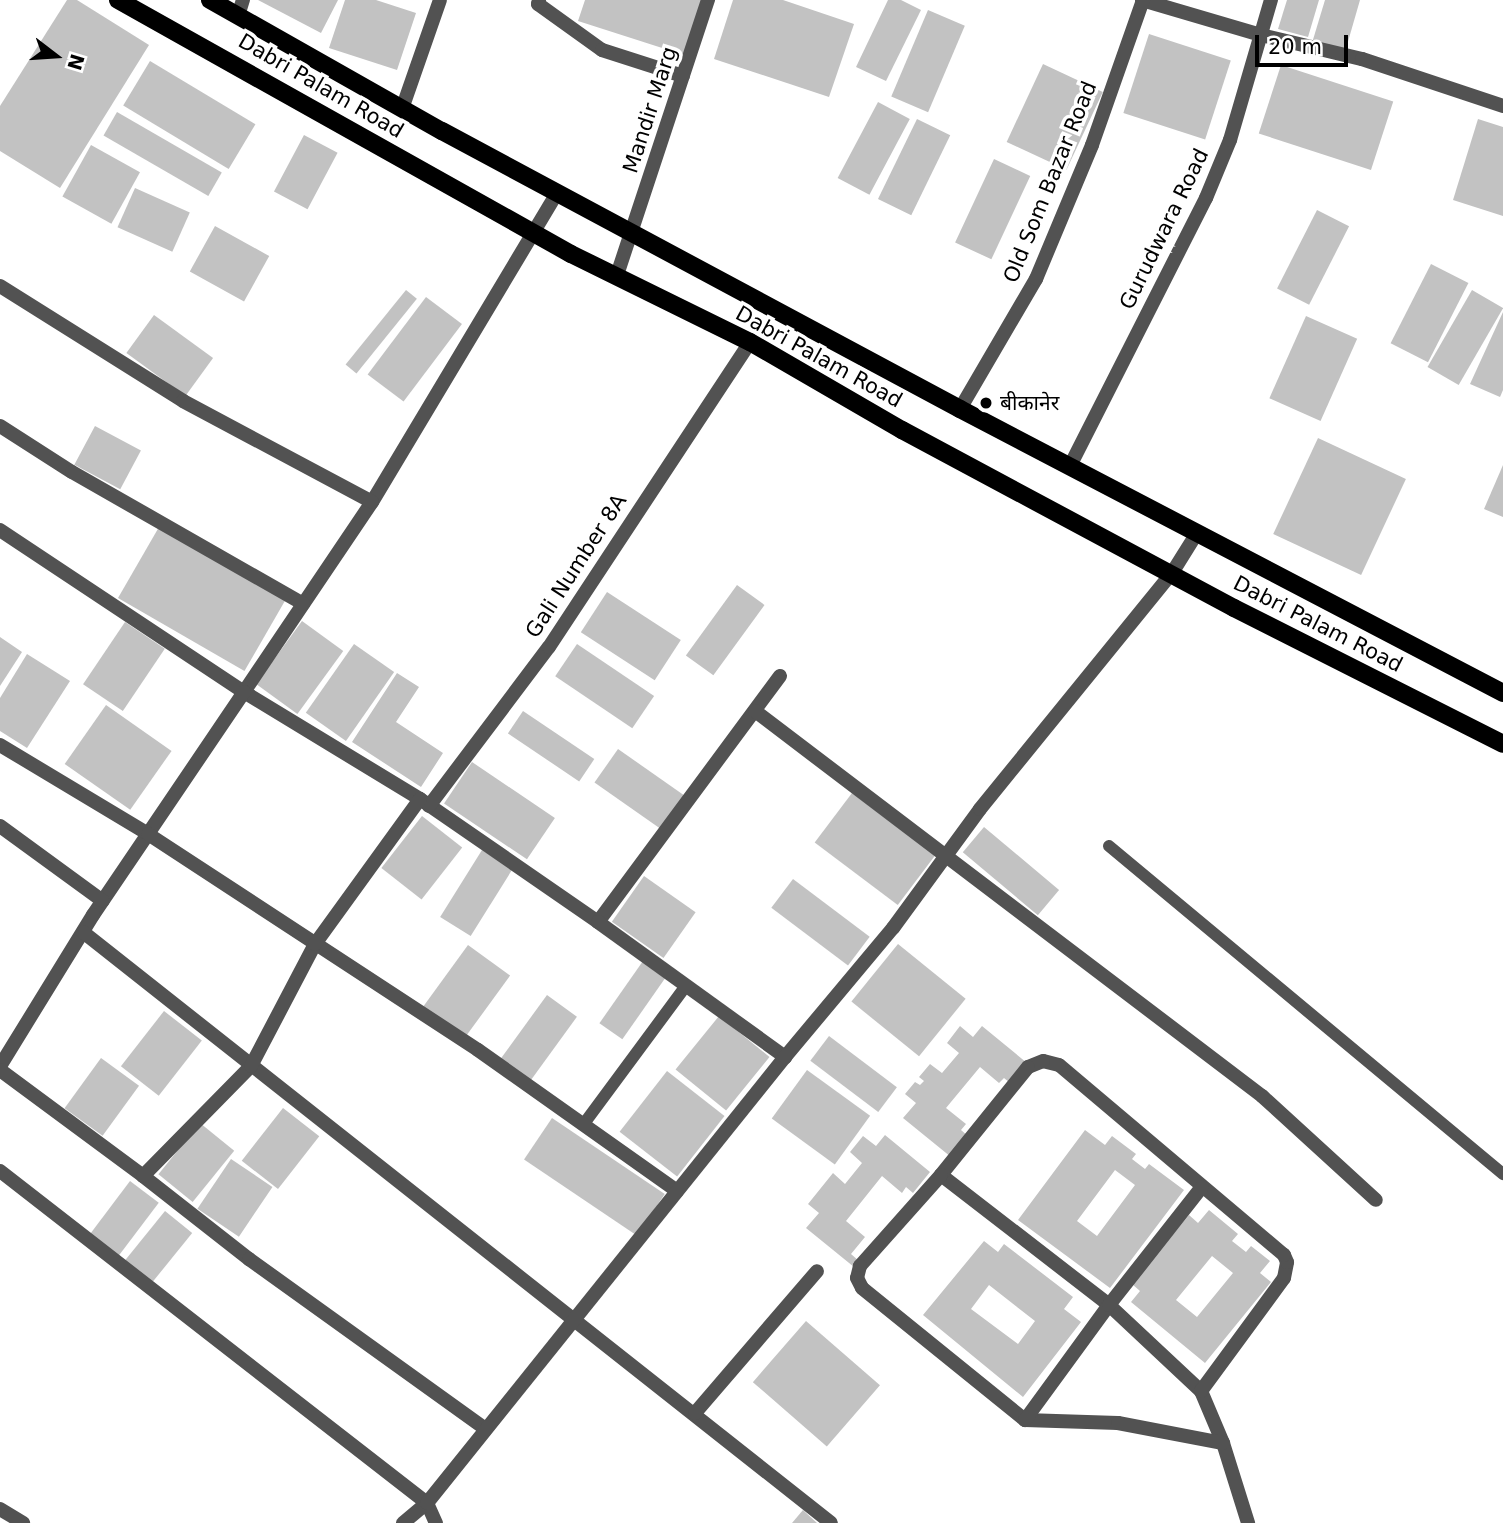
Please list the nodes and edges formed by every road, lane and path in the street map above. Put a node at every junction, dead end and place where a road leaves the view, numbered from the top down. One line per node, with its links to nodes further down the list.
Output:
1 (118, 0): 14 (main road, Dabri Palam Road)
2 (210, 0): 8 (main road, Dabri Palam Road)
3 (440, 0): 12 (street)
4 (539, 0): 10 (street)
5 (708, 0): 10 (street, Mandir Marg)
6 (1142, 0): 9 (street); 19 (street, Old Som Bazar Road)
7 (1271, 0): 9 (street, Gurudwara Road)
8 (240, 8): 12 (main road, Dabri Palam Road)
9 (1261, 35): 11 (street); 21 (street, Gurudwara Road)
10 (683, 76): 15 (street, Mandir Marg)
11 (1503, 106)
12 (402, 109): 13 (main road, Dabri Palam Road)
13 (557, 193): 14 (street); 15 (main road, Dabri Palam Road)
14 (535, 233): 16 (main road, Dabri Palam Road); 22 (street)
15 (632, 233): 16 (street, Mandir Marg); 19 (main road, Dabri Palam Road)
16 (618, 275): 18 (main road, Dabri Palam Road)
17 (0, 286): 22 (street)
18 (750, 342): 25 (main road, Dabri Palam Road); 33 (street, Gali Number 8A)
19 (960, 409): 21 (main road, Dabri Palam Road)
20 (0, 426): 26 (street)
21 (1070, 466): 24 (main road, Dabri Palam Road)
22 (372, 502): 26 (street)
23 (0, 530): 28 (street)
24 (1197, 533): 25 (street); 29 (main road, Dabri Palam Road)
25 (1172, 573): 31 (main road, Dabri Palam Road); 37 (street)
26 (303, 604): 28 (street)
27 (780, 676): 30 (street)
28 (244, 692): 33 (street); 35 (street)
29 (1503, 693)
30 (755, 711): 37 (street); 39 (street)
31 (1503, 744)
32 (0, 745): 35 (street)
33 (425, 803): 39 (street); 41 (street, Gali Number 8A)
34 (0, 826): 38 (street)
35 (148, 834): 38 (street); 41 (street)
36 (1109, 846): 48 (lane)
37 (944, 856): 43 (street); 53 (street)
38 (103, 901): 40 (street)
39 (598, 922): 42 (street)
40 (83, 932): 44 (street); 45 (street)
41 (314, 944): 44 (street, Gali Number 8A); 46 (street)
42 (686, 986): 43 (street); 46 (lane)
43 (785, 1057): 52 (street)
44 (251, 1066): 50 (street, Gali Number 8A); 56 (street)
45 (0, 1068): 50 (street)
46 (583, 1125): 52 (street)
47 (0, 1171): 62 (street)
48 (1503, 1174)
49 (941, 1175): 51 (street); 55 (street); 59 (street)
50 (143, 1176): 60 (street)
51 (1202, 1187): 55 (street); 57 (street)
52 (677, 1191): 56 (street)
53 (1376, 1200)
54 (817, 1271): 58 (street)
55 (1109, 1305): 57 (street); 59 (street)
56 (574, 1318): 58 (street); 60 (street)
57 (1201, 1391): 61 (street)
58 (695, 1413): 67 (street)
59 (1025, 1420): 61 (street)
60 (484, 1428): 62 (street)
61 (1223, 1443): 68 (street)
62 (427, 1503): 65 (street); 66 (street)
63 (0, 1509): 64 (street)
64 (23, 1523)
65 (403, 1523)
66 (436, 1523)
67 (831, 1523)
68 (1248, 1523)

